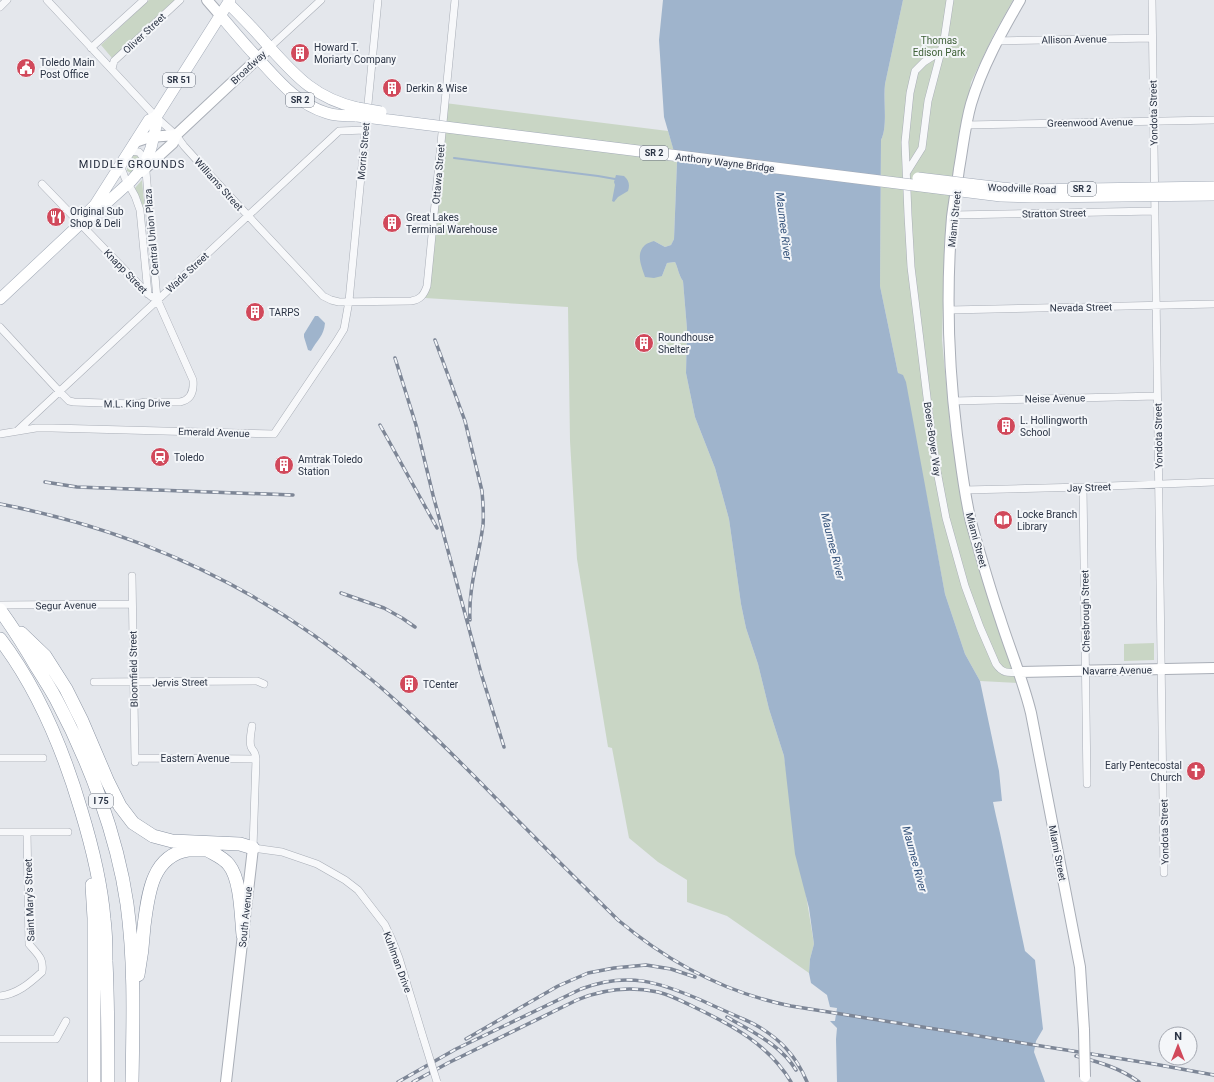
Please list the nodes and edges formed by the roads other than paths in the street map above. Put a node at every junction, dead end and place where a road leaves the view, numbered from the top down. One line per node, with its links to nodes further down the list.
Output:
1 (7, 0): 13 (street)
2 (47, 0): 18 (street, Williams Street)
3 (144, 0): 18 (street)
4 (180, 0): 21 (street, Oliver Street)
5 (207, 0): 14 (street)
6 (321, 0): 17 (street, Broadway)
7 (378, 0): 27 (street, Morris Street)
8 (455, 0): 46 (street, Ottawa Street)
9 (950, 0): 19 (street, Boers-Boyer Way)
10 (1020, 0): 16 (street, Miami Street)
11 (1152, 0): 15 (street, Yondota Street)
12 (228, 1): 14 (main road, SR 2); 17 (main road, SR 2)
13 (0, 7)
14 (220, 15): 20 (main road, SR 2); 23 (main road, SR 51)
15 (1152, 38): 16 (street, Allison Avenue); 25 (street, Yondota Street)
16 (996, 41): 26 (street, Miami Street)
17 (270, 47): 20 (street, Broadway); 22 (main road, SR 2)
18 (91, 48): 21 (street, Williams Street)
19 (942, 49): 33 (street, Boers-Boyer Way); 33 (street, Boers-Boyer Way)
20 (258, 58): 22 (main road, SR 2); 28 (street, Broadway)
21 (112, 69): 23 (street, Williams Street)
22 (357, 112): 36 (main road, Anthony Wayne Bridge / SR 2, bridge)
23 (156, 117): 28 (street, Williams Street); 29 (main road); 30 (main road)
24 (1214, 120): 25 (street, Greenwood Avenue)
25 (1154, 121): 26 (street, Greenwood Avenue); 39 (street, Yondota Street)
26 (966, 125): 40 (street, Miami Street)
27 (365, 130): 41 (street, Wade Street); 46 (street, Morris Street)
28 (176, 135): 29 (street); 32 (street, Broadway); 41 (street, Williams Street)
29 (154, 136): 30 (street); 32 (main road)
30 (132, 147): 31 (main road); 32 (street)
31 (122, 162): 34 (street, Central Union Plaza); 42 (main road)
32 (146, 166): 34 (main road); 45 (street, Central Union Plaza)
33 (906, 178): 70 (street, Boers-Boyer Way)
34 (129, 182): 42 (main road); 43 (street, Central Union Plaza)
35 (42, 184): 42 (street, Knapp Street)
36 (951, 186): 37 (main road, Woodville Road / SR 2, bridge); 38 (main road, Woodville Road / SR 2, bridge)
37 (1214, 187)
38 (1214, 194)
39 (1155, 211): 40 (street, Stratton Street); 48 (street, Yondota Street)
40 (952, 215): 49 (street, Miami Street)
41 (248, 216): 45 (street, Wade Street); 46 (street, Williams Street)
42 (80, 224): 43 (street, Knapp Street); 44 (main road)
43 (148, 294): 45 (street, Knapp Street)
44 (0, 299)
45 (157, 299): 51 (street, Knapp Street); 52 (street, Wade Street)
46 (349, 301): 55 (street, Emerald Avenue)
47 (1214, 304): 48 (street, Nevada Street)
48 (1156, 306): 49 (street, Nevada Street); 53 (street, Yondota Street)
49 (948, 310): 54 (street, Miami Street)
50 (0, 327): 52 (street)
51 (189, 370): 52 (street, M.L. King Drive)
52 (59, 391): 55 (street, Wade Street)
53 (1158, 396): 54 (street, Neise Avenue); 58 (street, Yondota Street)
54 (953, 401): 60 (street, Miami Street)
55 (17, 431): 56 (street, Emerald Avenue)
56 (0, 434)
57 (1214, 482): 58 (street, Jay Street)
58 (1159, 484): 59 (street, Jay Street); 68 (street, Yondota Street)
59 (1083, 487): 60 (street, Jay Street); 69 (street, Chesbrough Street)
60 (964, 490): 70 (street, Miami Street)
61 (132, 576): 62 (street, Bloomfield Street)
62 (132, 604): 63 (street, Segur Avenue); 72 (street, Bloomfield Street)
63 (0, 605)
64 (0, 610): 65 (highway, I 75)
65 (12, 625): 84 (highway); 88 (highway, I 75)
66 (0, 639): 79 (highway, I 75 / I 75)
67 (1214, 668): 68 (street, Navarre Avenue)
68 (1161, 669): 69 (street, Navarre Avenue); 86 (street, Yondota Street)
69 (1086, 671): 70 (street, Navarre Avenue); 80 (street, Chesbrough Street)
70 (1020, 672): 92 (street, Miami Street, bridge)
71 (94, 682): 72 (street, Jervis Street)
72 (134, 682): 73 (street, Jervis Street); 78 (street, Bloomfield Street)
73 (264, 684)
74 (252, 726): 75 (street, South Avenue)
75 (256, 755): 78 (street, Eastern Avenue); 84 (street, South Avenue)
76 (0, 758): 77 (street)
77 (43, 758)
78 (135, 760)
79 (73, 783): 93 (highway); 94 (highway, I 75 / I 75)
80 (1087, 784)
81 (0, 832): 82 (street)
82 (27, 832): 83 (street); 89 (street, Saint Mary's Street)
83 (68, 832)
84 (253, 848): 85 (highway); 87 (street, South Avenue); 97 (street, Kuhlman Drive, bridge)
85 (209, 851): 87 (highway); 88 (highway)
86 (1164, 873)
87 (243, 935): 96 (street, South Avenue)
88 (134, 994): 95 (highway, I 75)
89 (0, 996)
90 (66, 1021): 91 (street)
91 (0, 1039)
92 (1085, 1079)
93 (94, 1082)
94 (108, 1082)
95 (132, 1082)
96 (226, 1082)
97 (437, 1082)

